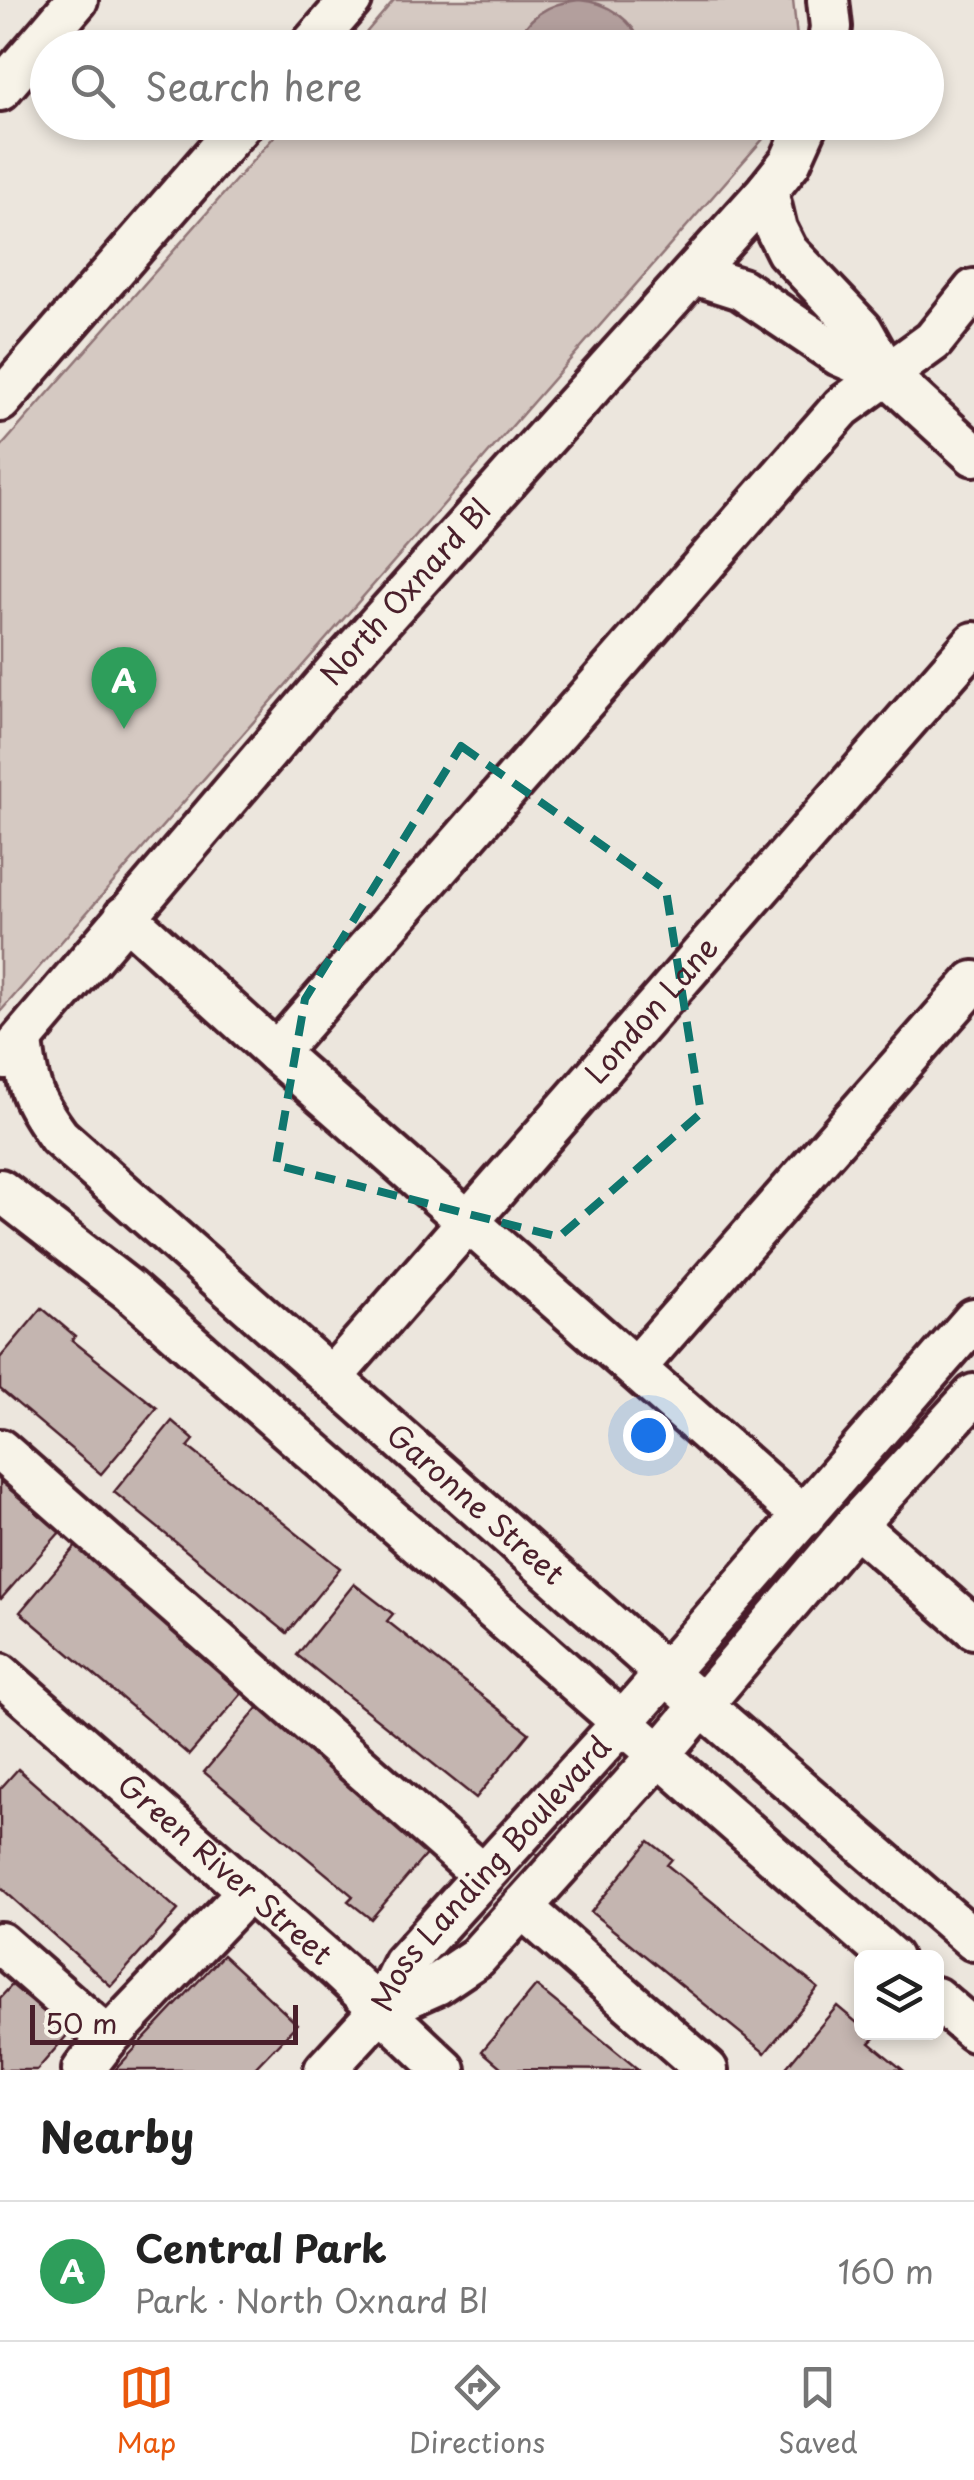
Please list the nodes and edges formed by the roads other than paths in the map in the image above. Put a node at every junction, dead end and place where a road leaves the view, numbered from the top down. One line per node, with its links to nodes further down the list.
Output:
1 (77, 0): 4 (street)
2 (350, 0): 5 (street)
3 (828, 0): 6 (street)
4 (51, 30)
5 (324, 30)
6 (830, 30)
7 (30, 55): 8 (street)
8 (0, 90)
9 (228, 140): 15 (street)
10 (800, 140): 11 (street, North Oxnard Bl)
11 (767, 191): 12 (street, North Oxnard Bl); 14 (street)
12 (694, 274): 14 (street); 18 (street, North Oxnard Bl)
13 (974, 290): 14 (street)
14 (888, 376): 16 (street); 21 (street)
15 (0, 401)
16 (974, 455)
17 (974, 643): 23 (street, London Lane)
18 (125, 916): 20 (street, North Oxnard Bl); 21 (street)
19 (974, 982): 25 (street)
20 (11, 1052): 26 (street, Garonne Street)
21 (276, 1053): 23 (street)
22 (0, 1190): 35 (street)
23 (468, 1221): 25 (street); 26 (street, London Lane)
24 (974, 1320): 29 (street, Moss Landing Boulevard)
25 (635, 1368): 29 (street)
26 (331, 1378): 33 (street, Garonne Street)
27 (974, 1395): 30 (street, Moss Landing Boulevard)
28 (0, 1450): 37 (street)
29 (804, 1518): 33 (street, Moss Landing Boulevard)
30 (854, 1524): 31 (street); 34 (street, Moss Landing Boulevard)
31 (974, 1628)
32 (0, 1674): 38 (street, Green River Street)
33 (666, 1674): 34 (street, Garonne Street); 35 (street, Moss Landing Boulevard)
34 (702, 1704): 36 (street, Moss Landing Boulevard); 40 (street, Garonne Street)
35 (624, 1721): 36 (street); 37 (street, Moss Landing Boulevard)
36 (660, 1753): 39 (street, Moss Landing Boulevard); 42 (street)
37 (483, 1875): 44 (street, Moss Landing Boulevard)
38 (248, 1891): 44 (street, Green River Street); 46 (street)
39 (524, 1909): 44 (street, Moss Landing Boulevard); 50 (street)
40 (974, 1940)
41 (0, 1943): 46 (street)
42 (882, 1950)
43 (944, 2005): 45 (street)
44 (381, 2009): 48 (street); 49 (street, Green River Street)
45 (974, 2031)
46 (108, 2038): 47 (street)
47 (83, 2070)
48 (325, 2070)
49 (445, 2070)
50 (707, 2070)

